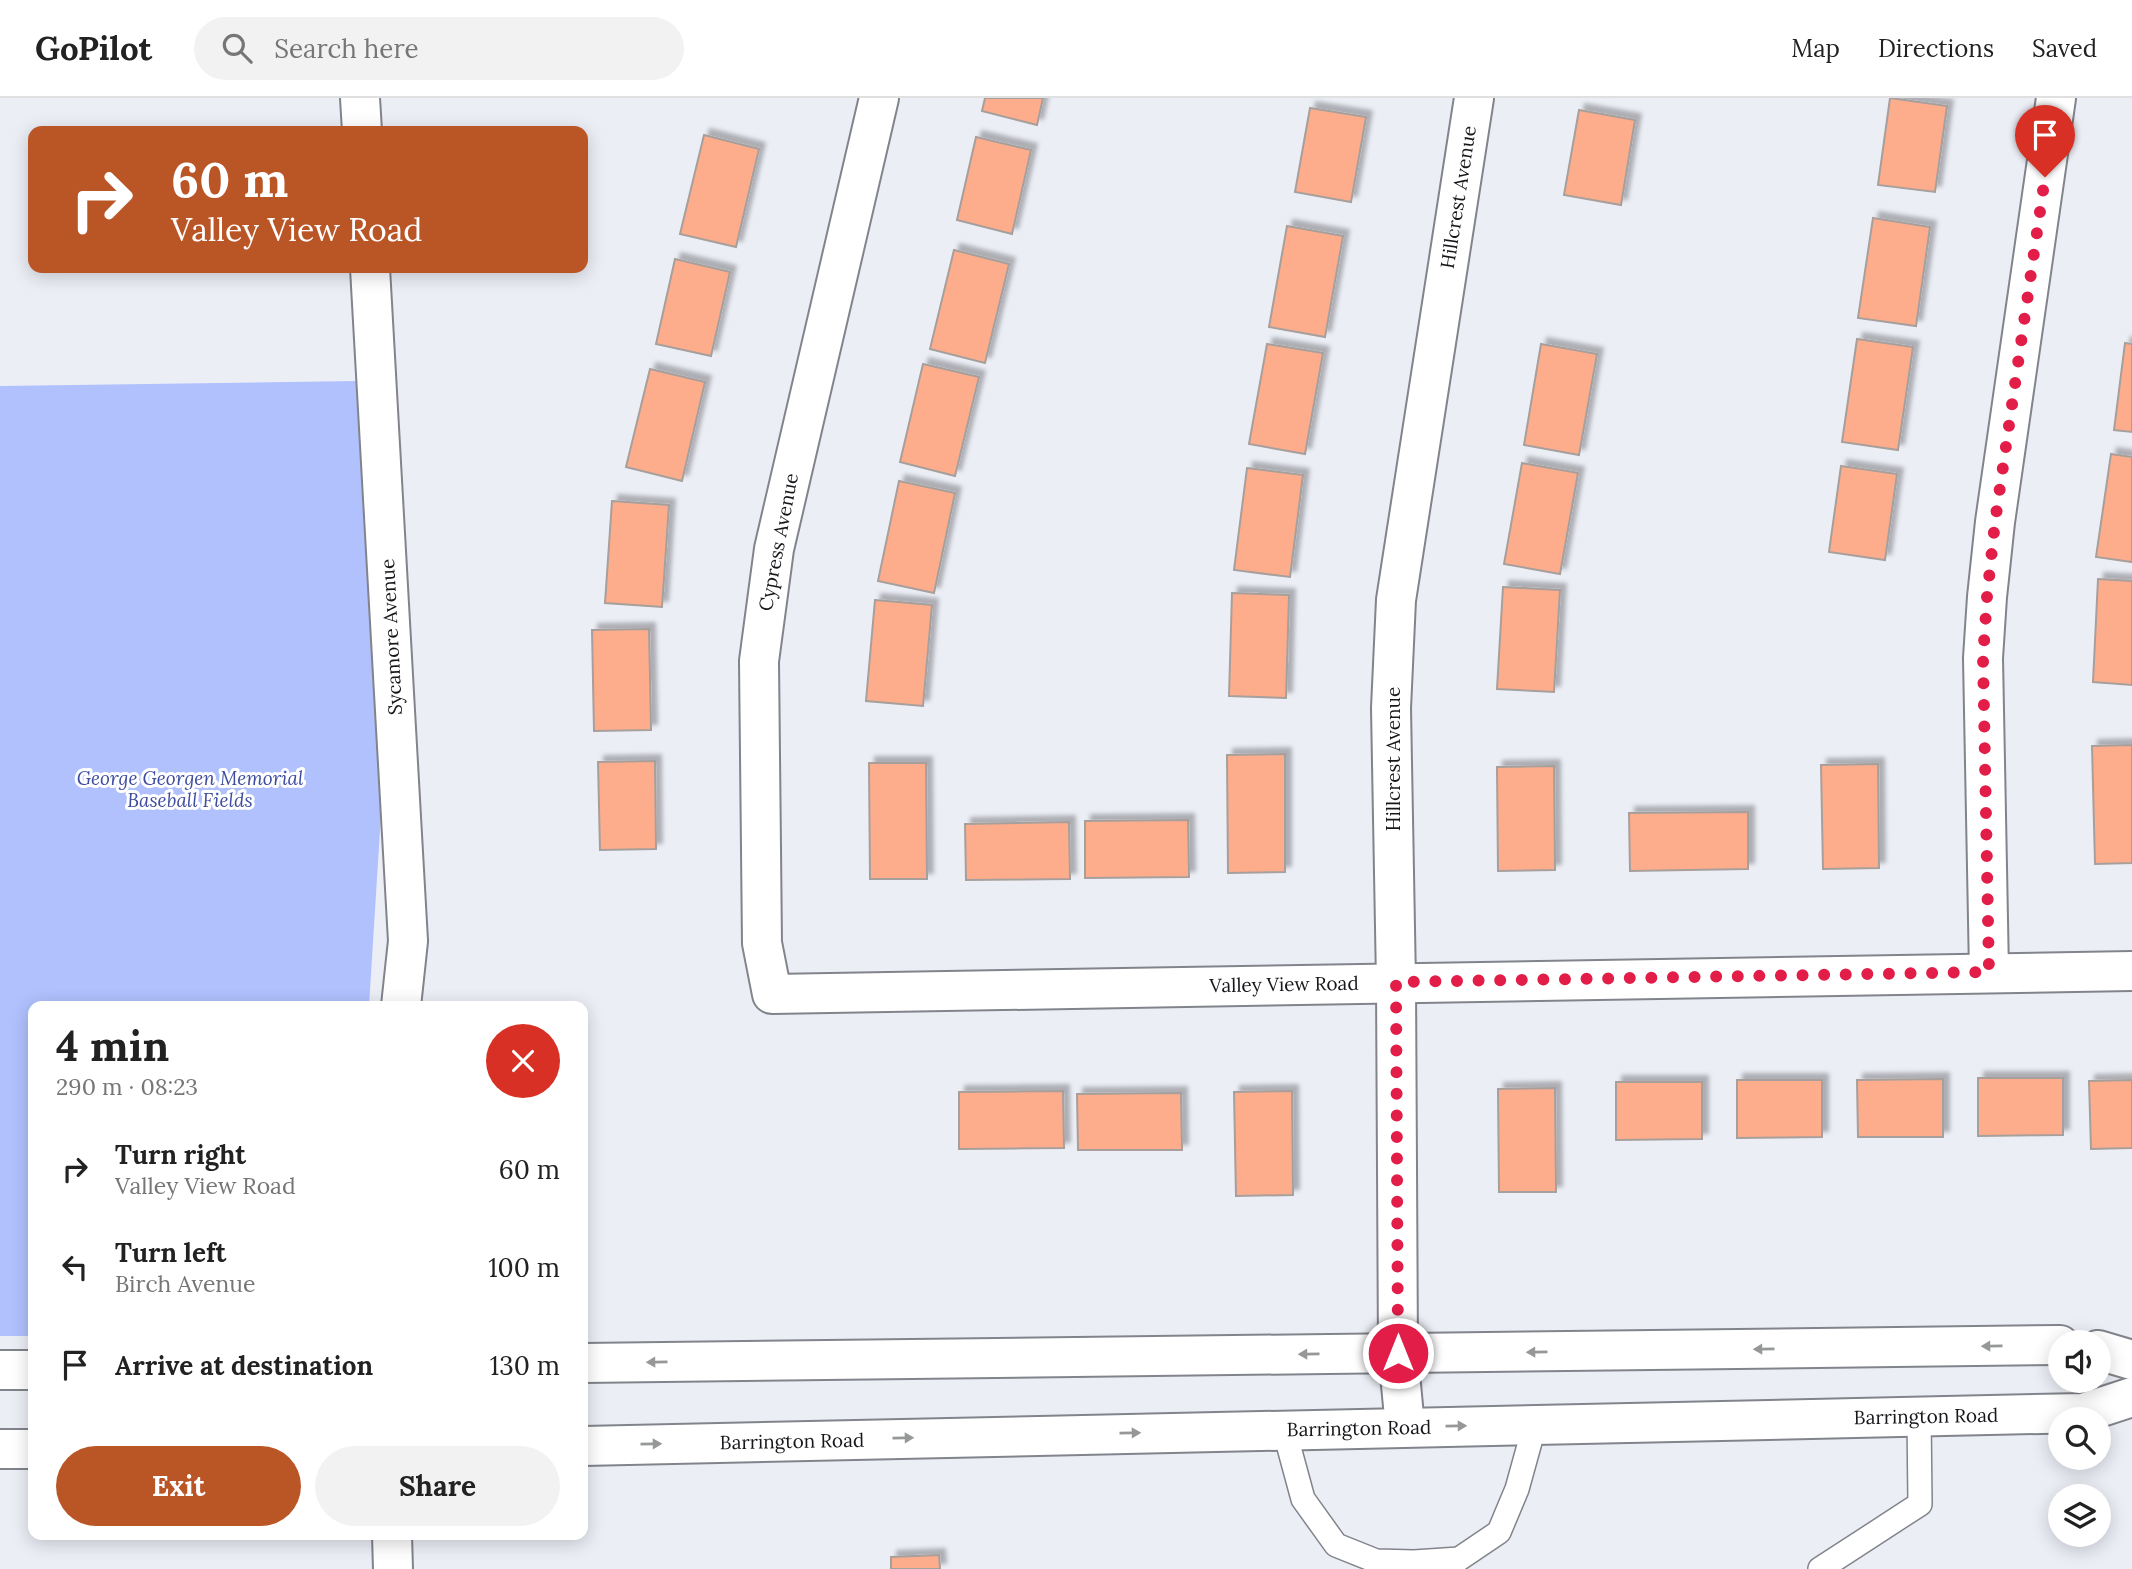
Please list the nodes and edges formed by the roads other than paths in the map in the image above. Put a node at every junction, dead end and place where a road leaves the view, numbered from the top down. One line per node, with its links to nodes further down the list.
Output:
1 (360, 98): 5 (street)
2 (879, 98): 10 (street, Cypress Avenue)
3 (1474, 98): 9 (street, Hillcrest Avenue)
4 (2056, 98): 8 (street)
5 (362, 126)
6 (370, 273): 11 (street, Sycamore Avenue)
7 (2132, 971): 8 (street, Valley View Road)
8 (1989, 972): 9 (street, Valley View Road)
9 (1396, 982): 10 (street, Valley View Road); 13 (street, Hillcrest Avenue)
10 (772, 994)
11 (402, 1001)
12 (2048, 1345): 13 (street, one-way to 13)
13 (1398, 1353): 16 (street, one-way to 16); 22 (street, Hillcrest Avenue)
14 (2111, 1354): 15 (street)
15 (2132, 1360)
16 (588, 1363)
17 (0, 1370): 18 (street)
18 (28, 1370)
19 (2132, 1397): 20 (street, Barrington Road)
20 (1919, 1415): 21 (street, Barrington Road); 29 (lane)
21 (1535, 1424): 22 (street, Barrington Road, one-way to 21); 23 (lane)
22 (1405, 1427): 23 (street, Barrington Road)
23 (1284, 1429): 24 (street, Barrington Road, one-way to 23)
24 (588, 1446)
25 (0, 1449): 26 (street)
26 (28, 1449)
27 (392, 1540): 28 (street)
28 (393, 1569)
29 (1820, 1569)

